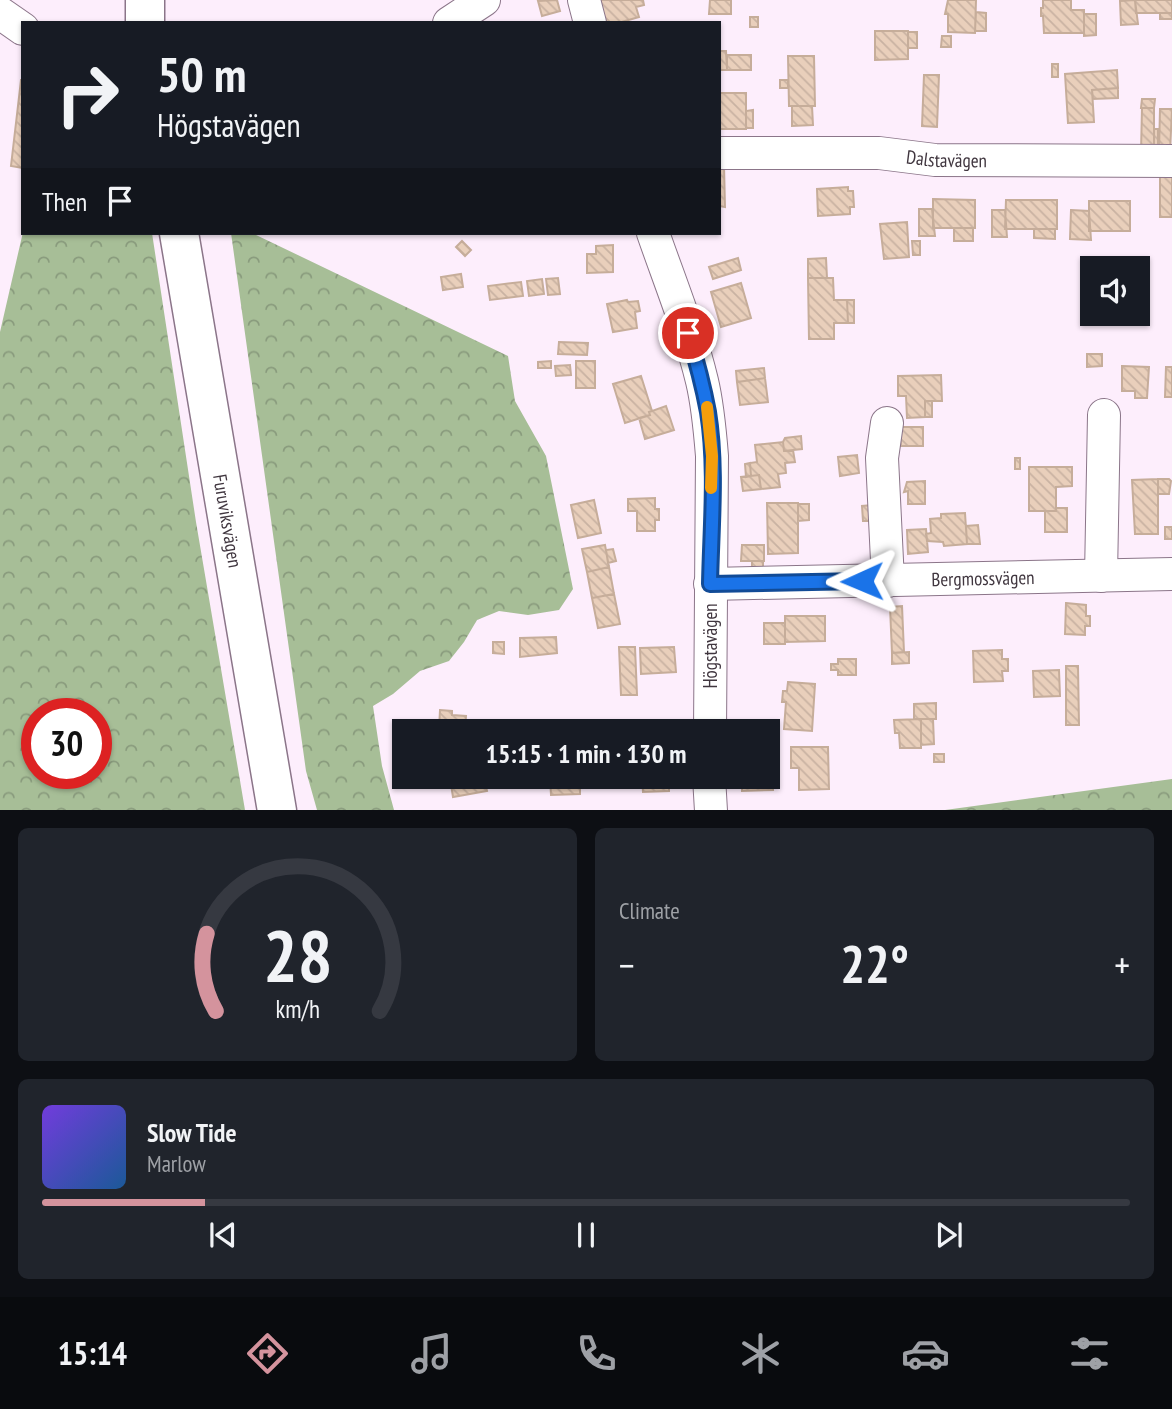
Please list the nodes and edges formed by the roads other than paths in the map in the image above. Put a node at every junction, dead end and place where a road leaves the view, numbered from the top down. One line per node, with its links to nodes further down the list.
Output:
1 (145, 0): 5 (main road)
2 (484, 0): 6 (street)
3 (584, 0): 7 (street)
4 (0, 13): 8 (street)
5 (145, 21)
6 (452, 21)
7 (589, 21)
8 (21, 28)
9 (721, 153): 10 (street, Dalstavägen)
10 (1172, 161)
11 (179, 235): 21 (main road, Furuviksvägen)
12 (654, 235): 18 (street, Högstavägen)
13 (1104, 415): 16 (street)
14 (887, 423): 17 (street)
15 (1172, 575): 16 (street, Bergmossvägen)
16 (1101, 576): 17 (street, Bergmossvägen)
17 (888, 581): 18 (street, Bergmossvägen)
18 (710, 584): 19 (street, Högstavägen)
19 (710, 719)
20 (710, 789): 22 (street)
21 (277, 810)
22 (711, 810)

